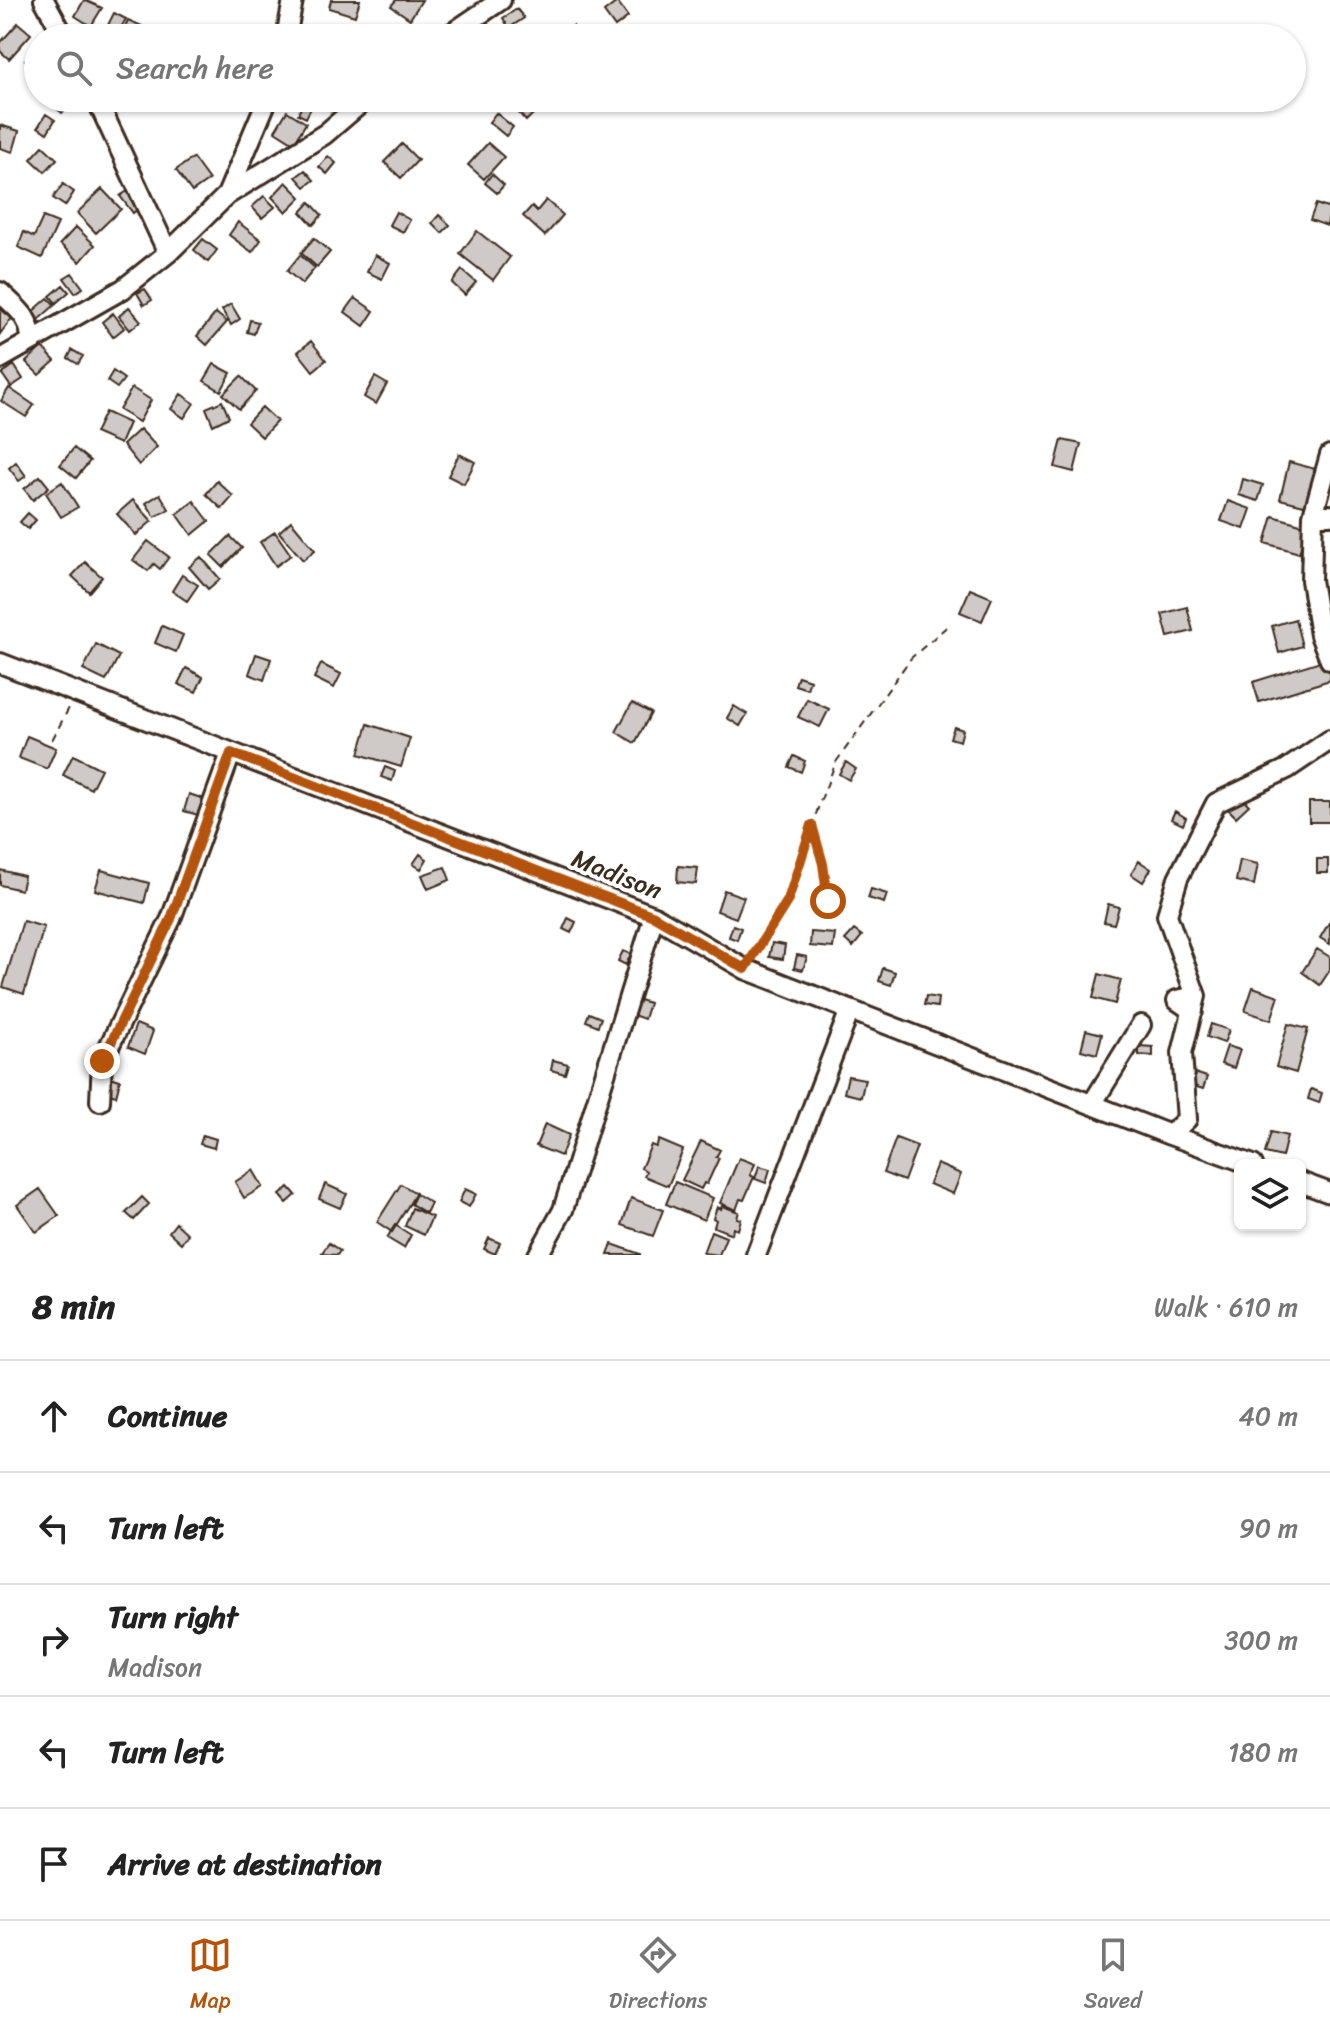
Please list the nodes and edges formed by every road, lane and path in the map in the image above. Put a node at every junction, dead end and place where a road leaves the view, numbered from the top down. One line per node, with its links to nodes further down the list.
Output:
1 (44, 0): 4 (street)
2 (293, 0): 5 (street)
3 (501, 0): 6 (street)
4 (57, 24)
5 (289, 24)
6 (466, 24)
7 (103, 112): 11 (street)
8 (262, 112): 10 (street)
9 (351, 112): 10 (street)
10 (227, 195): 11 (street)
11 (168, 253): 13 (street)
12 (0, 292): 13 (street)
13 (31, 341): 14 (street)
14 (0, 359)
15 (1330, 455): 16 (street)
16 (1322, 515): 18 (street)
17 (951, 623): 24 (path)
18 (1330, 660)
19 (0, 663): 20 (street, Madison)
20 (76, 694): 21 (path); 23 (street, Madison)
21 (52, 740)
22 (1330, 740): 32 (street)
23 (231, 753): 26 (street, Madison); 30 (street)
24 (812, 825): 25 (path); 27 (path)
25 (839, 912)
26 (654, 916): 27 (street, Madison); 36 (street)
27 (745, 969): 28 (street, Madison)
28 (850, 1010): 31 (street, Madison); 37 (street)
29 (1141, 1025): 31 (street)
30 (100, 1101)
31 (1092, 1104): 32 (street, Madison)
32 (1170, 1135): 33 (street, Madison)
33 (1236, 1159)
34 (1306, 1184): 35 (street)
35 (1330, 1193)
36 (538, 1255)
37 (756, 1255)

